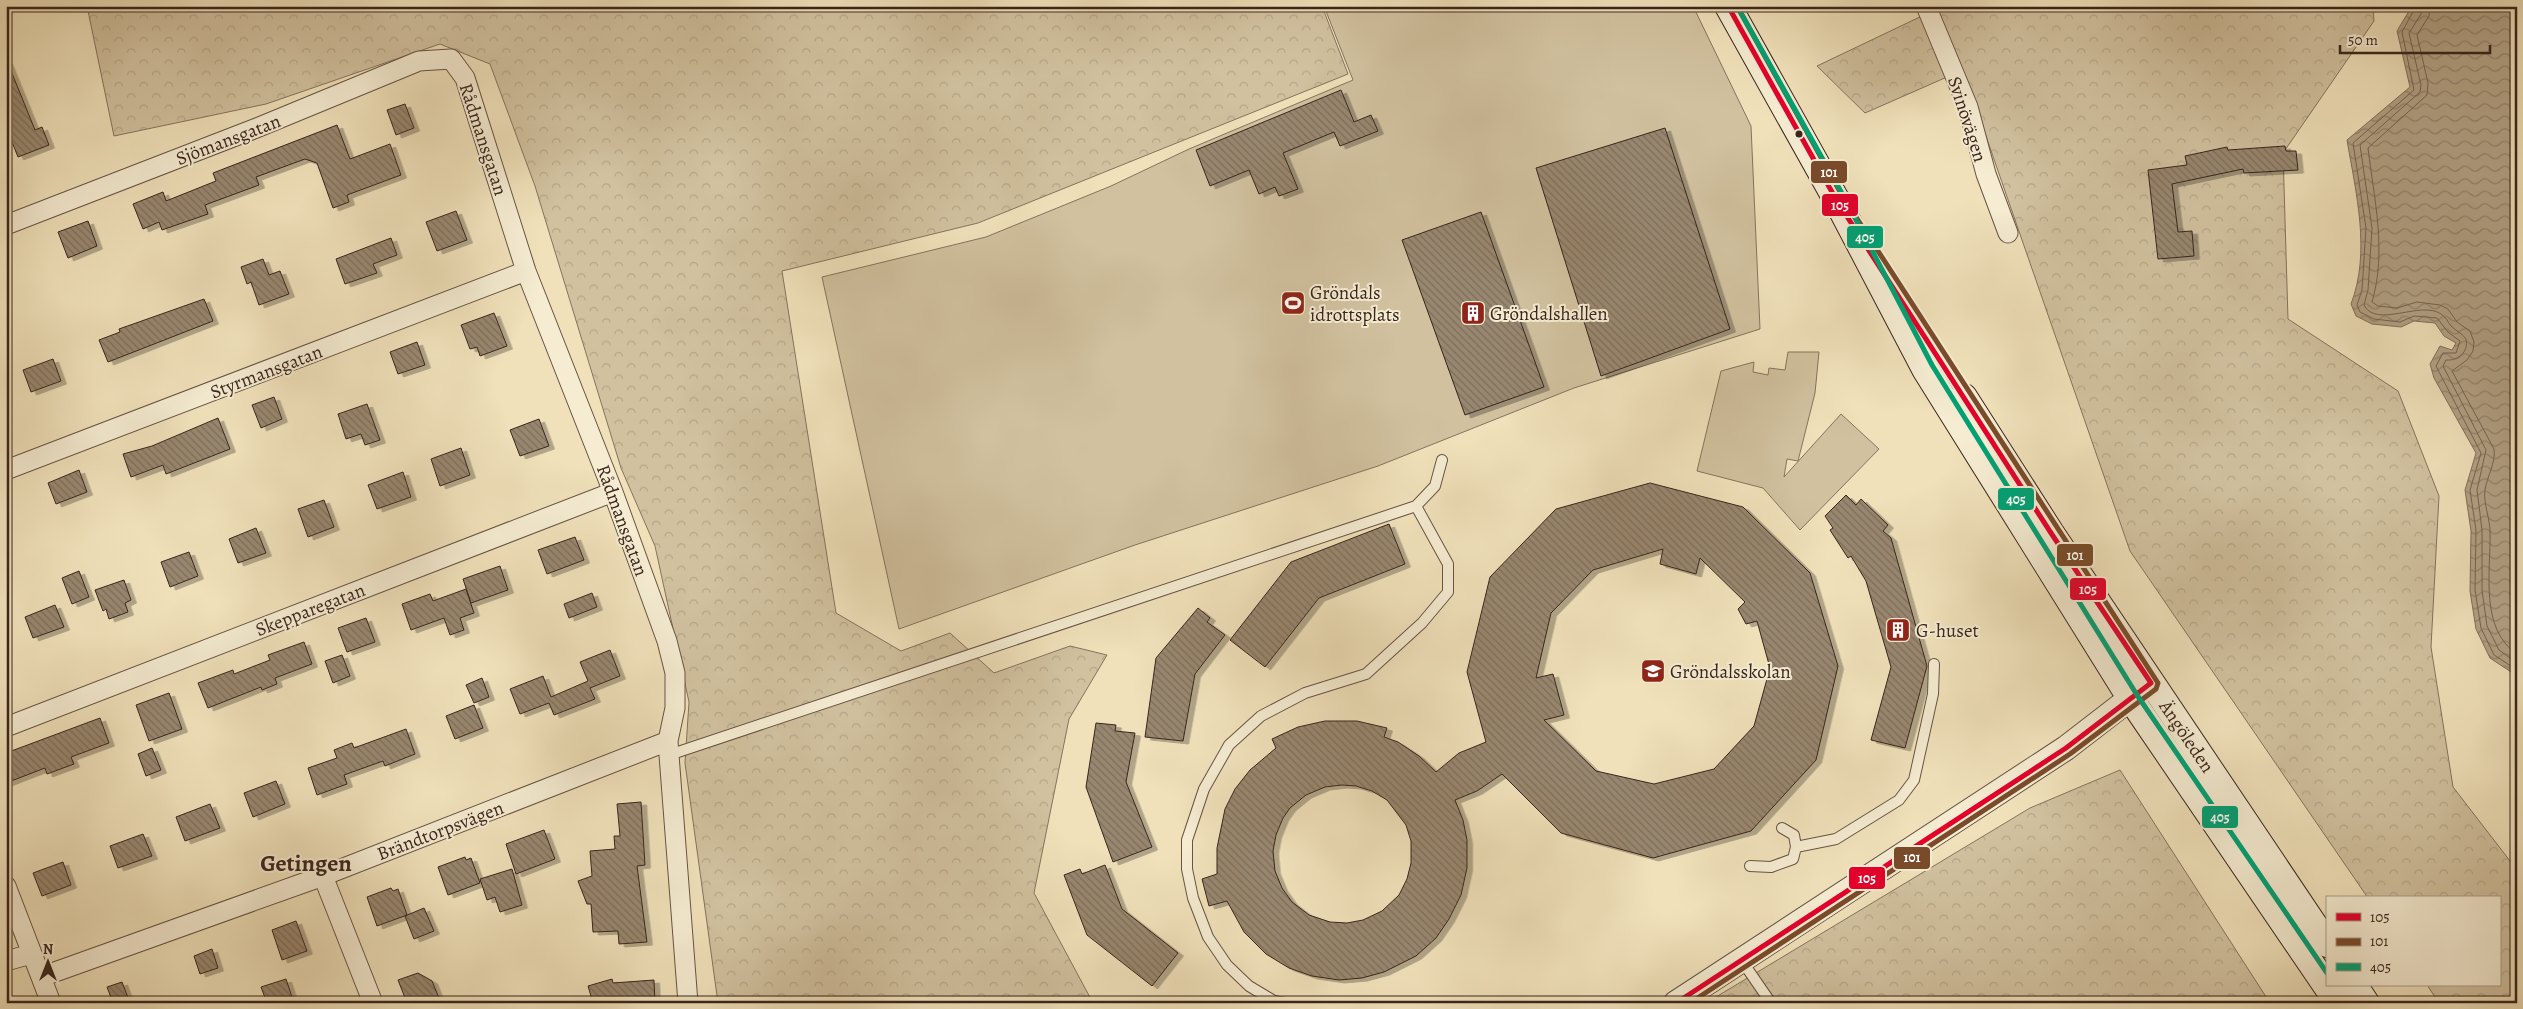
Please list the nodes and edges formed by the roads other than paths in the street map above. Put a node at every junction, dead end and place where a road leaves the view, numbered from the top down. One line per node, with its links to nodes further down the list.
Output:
1 (1728, 6): 12 (main road, Ängöleden)
2 (1926, 6): 5 (street, Svinövägen)
3 (451, 59): 4 (street, Sjömansgatan); 6 (street, Rådmansgatan)
4 (6, 225)
5 (2008, 233)
6 (526, 271): 8 (street, Styrmansgatan); 9 (street, Rådmansgatan)
7 (1442, 460): 10 (lane)
8 (6, 470)
9 (613, 492): 13 (street, Skepparegatan); 14 (street, Rådmansgatan)
10 (1416, 506): 14 (lane); 31 (lane)
11 (1934, 664): 16 (lane)
12 (2141, 691): 20 (main road, Ängöleden); 23 (street); 25 (main road, Ängöleden)
13 (6, 727)
14 (668, 748): 18 (street, Brändtorpsvägen); 30 (street, Rådmansgatan)
15 (1782, 828): 16 (lane)
16 (1796, 846): 17 (lane)
17 (1750, 866)
18 (323, 876): 24 (street, Brändtorpsvägen); 29 (street)
19 (6, 886): 21 (street)
20 (2326, 943)
21 (31, 954): 22 (street); 24 (street)
22 (6, 961)
23 (1742, 961): 32 (street); 33 (lane)
24 (41, 977): 28 (street)
25 (2326, 984)
26 (2327, 986): 34 (main road, Ängöleden)
27 (2355, 986): 35 (main road)
28 (51, 1003)
29 (373, 1003)
30 (688, 1003)
31 (1285, 1003)
32 (1676, 1003)
33 (1771, 1003)
34 (2338, 1003)
35 (2366, 1003)

